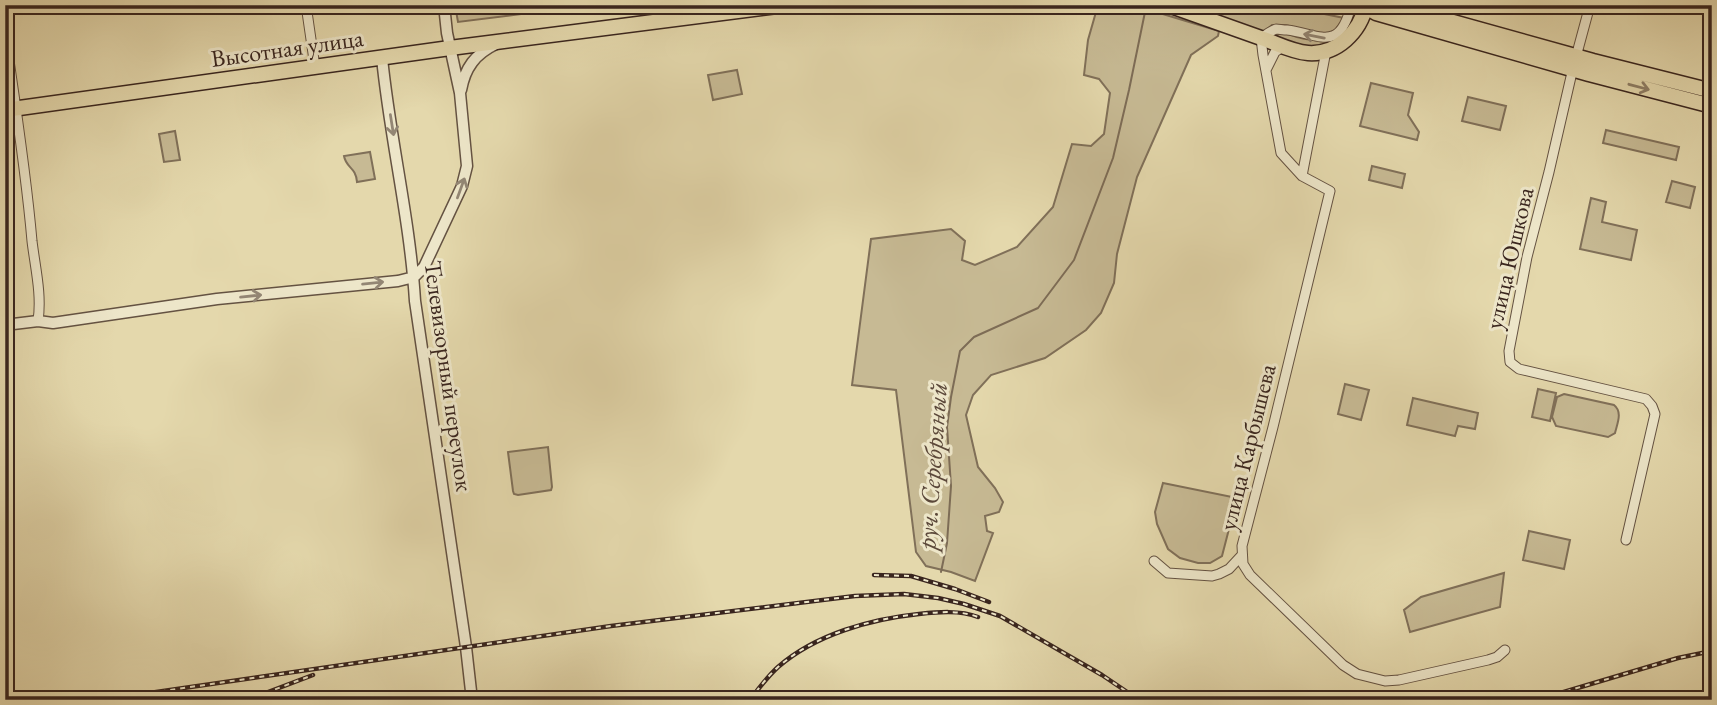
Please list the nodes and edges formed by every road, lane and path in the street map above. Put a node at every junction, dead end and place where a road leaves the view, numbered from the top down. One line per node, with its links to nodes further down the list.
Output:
1 (306, 5): 17 (street)
2 (443, 5): 13 (street)
3 (785, 5): 11 (main road, Высотная улица)
4 (1168, 5): 10 (main road)
5 (1392, 5): 8 (main road)
6 (1590, 5): 16 (street, улица Юшкова)
7 (1359, 6): 10 (street, one-way to 10); 14 (main road); 16 (main road)
8 (1406, 7): 16 (main road)
9 (5, 33): 22 (street)
10 (1261, 38): 12 (main road); 18 (street)
11 (502, 42): 13 (main road, Высотная улица); 20 (street)
12 (1284, 46): 14 (main road); 18 (street)
13 (450, 48): 15 (main road, Высотная улица); 20 (street)
14 (1326, 51): 23 (street)
15 (382, 58): 17 (main road, Высотная улица); 24 (street, Телевизорный переулок, one-way to 24)
16 (1575, 62): 19 (main road); 21 (main road, one-way to 21); 27 (street, улица Юшкова)
17 (315, 67): 22 (main road, Высотная улица)
18 (1266, 70): 23 (street)
19 (1712, 92)
20 (460, 93): 24 (street, one-way to 20)
21 (1712, 106)
22 (11, 109): 25 (street)
23 (1302, 176): 28 (street, улица Карбышева)
24 (414, 277): 25 (street, one-way to 24); 31 (street, Телевизорный переулок)
25 (38, 321): 26 (street)
26 (5, 325)
27 (1626, 540)
28 (1242, 555): 29 (street); 30 (street, улица Карбышева)
29 (1154, 561)
30 (1505, 650)
31 (472, 700)

